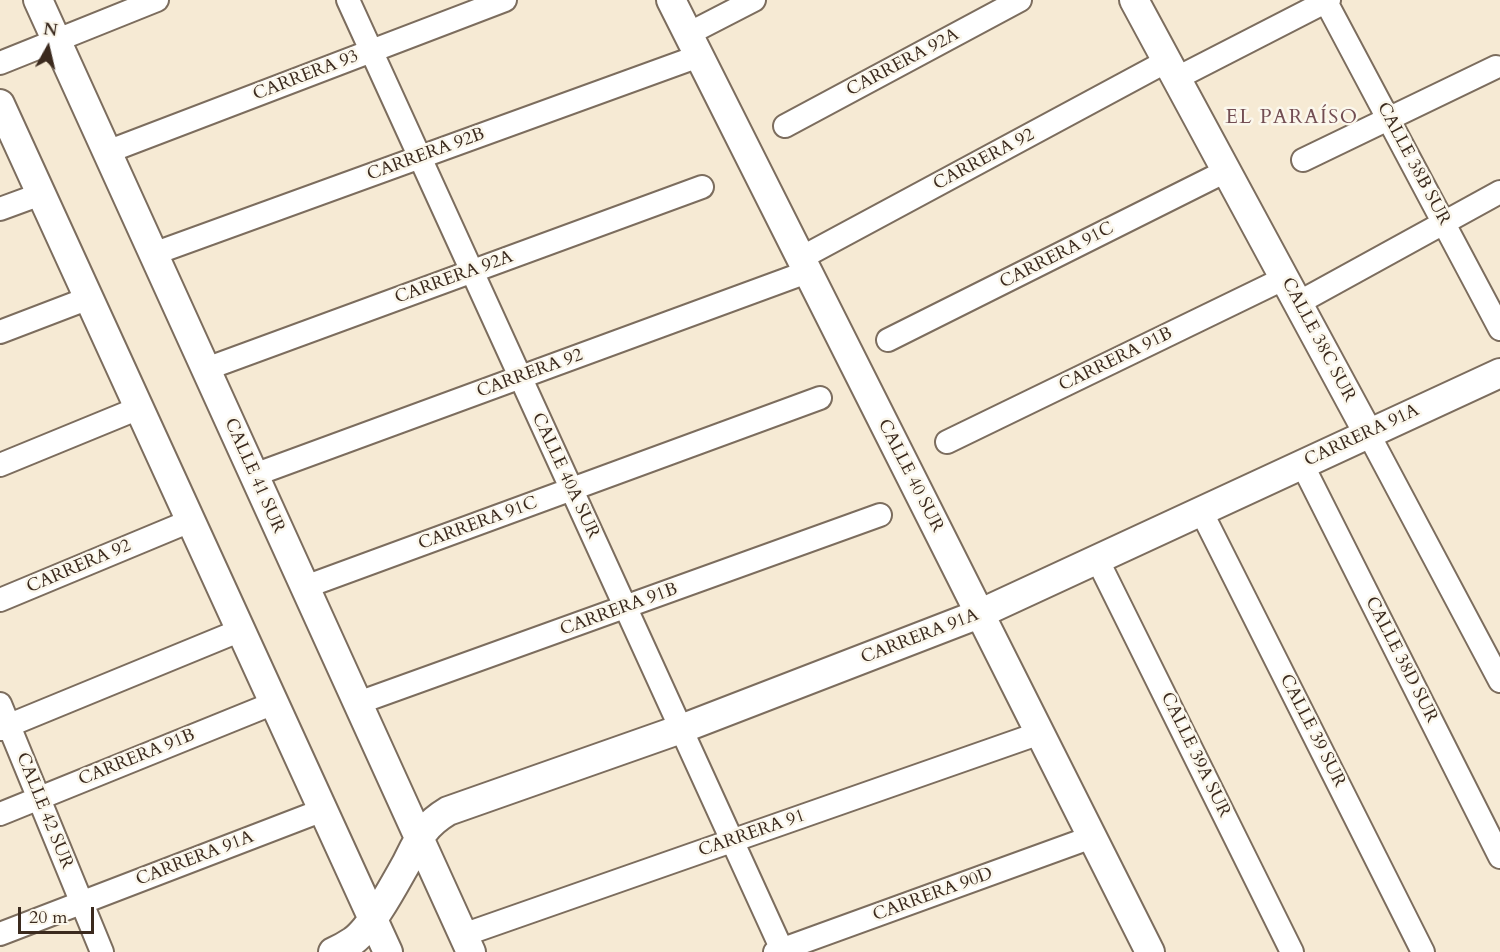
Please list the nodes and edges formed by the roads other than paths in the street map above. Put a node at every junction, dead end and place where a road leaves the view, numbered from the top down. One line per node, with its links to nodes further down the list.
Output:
1 (38, 0): 10 (street, CALLE 41 SUR)
2 (157, 0): 10 (street)
3 (348, 0): 12 (street, CALLE 40A SUR)
4 (505, 0): 12 (street, CARRERA 93)
5 (670, 0): 11 (street, CALLE 40 SUR)
6 (754, 0): 11 (street, CARRERA 92B)
7 (1020, 0): 18 (street, CARRERA 92A)
8 (1134, 0): 15 (street, CALLE 38C SUR)
9 (1327, 0): 15 (street, CARRERA 92); 17 (street, CALLE 38B SUR)
10 (56, 41): 13 (street); 19 (street, CALLE 41 SUR)
11 (693, 45): 20 (street, CARRERA 92B); 29 (street, CALLE 40 SUR)
12 (371, 51): 19 (street, CARRERA 93); 20 (street, CALLE 40A SUR)
13 (0, 63)
14 (1496, 67): 17 (street)
15 (1172, 70): 22 (street, CALLE 38C SUR); 29 (street, CARRERA 92)
16 (0, 104): 25 (street)
17 (1389, 119): 21 (street); 27 (street, CALLE 38B SUR)
18 (785, 126)
19 (107, 152): 28 (street, CALLE 41 SUR)
20 (420, 158): 28 (street, CARRERA 92B); 30 (street, CALLE 40A SUR)
21 (1303, 160)
22 (1226, 171): 31 (street, CALLE 38C SUR); 36 (street, CARRERA 91C)
23 (702, 187): 30 (street, CARRERA 92A)
24 (1500, 192): 27 (street)
25 (41, 194): 26 (street); 32 (street)
26 (0, 209)
27 (1444, 223): 33 (street); 34 (street, CALLE 38B SUR)
28 (153, 254): 37 (street, CALLE 41 SUR)
29 (804, 265): 39 (street, CARRERA 92); 55 (street, CALLE 40 SUR)
30 (472, 271): 37 (street, CARRERA 92A); 39 (street, CALLE 40A SUR)
31 (1285, 278): 33 (street, CALLE 38C SUR); 43 (street, CARRERA 91B)
32 (89, 298): 35 (street); 41 (street)
33 (1298, 303): 42 (street, CALLE 38C SUR)
34 (1500, 329)
35 (0, 332)
36 (888, 340)
37 (206, 369): 46 (street, CALLE 41 SUR)
38 (1500, 373): 42 (street, CARRERA 91A)
39 (520, 377): 46 (street, CARRERA 92); 47 (street, CALLE 40A SUR)
40 (820, 398): 47 (street, CARRERA 91C)
41 (139, 408): 45 (street); 50 (street)
42 (1368, 433): 44 (street, CARRERA 91A); 57 (street, CALLE 38C SUR)
43 (947, 442)
44 (1302, 464): 48 (street, CARRERA 91A); 70 (street, CALLE 38D SUR)
45 (0, 465)
46 (254, 475): 52 (street, CALLE 41 SUR)
47 (572, 489): 52 (street, CARRERA 91C); 54 (street, CALLE 40A SUR)
48 (1200, 511): 51 (street, CARRERA 91A); 81 (street, CALLE 39 SUR)
49 (880, 515): 54 (street, CARRERA 91B)
50 (190, 521): 53 (street, CARRERA 92); 56 (street)
51 (1097, 559): 55 (street, CARRERA 91A); 80 (street, CALLE 39A SUR)
52 (305, 587): 59 (street, CALLE 41 SUR)
53 (0, 600)
54 (626, 607): 59 (street, CARRERA 91B); 62 (street, CALLE 40A SUR)
55 (980, 614): 62 (street, CARRERA 91A); 63 (street, CALLE 40 SUR)
56 (241, 630): 58 (street); 61 (street)
57 (1499, 675)
58 (274, 703): 64 (street, CARRERA 91B); 65 (street)
59 (358, 703): 68 (street, CALLE 41 SUR)
60 (0, 704): 61 (street, CALLE 42 SUR)
61 (4, 728): 64 (street, CALLE 42 SUR)
62 (681, 729): 68 (street, CARRERA 91A); 69 (street, CALLE 40A SUR)
63 (1040, 733): 67 (street, CALLE 40 SUR); 69 (street, CARRERA 91)
64 (38, 798): 66 (street, CARRERA 91B); 71 (street, CALLE 42 SUR)
65 (323, 810): 71 (street, CARRERA 91A); 72 (street)
66 (0, 814)
67 (1092, 837): 75 (street, CARRERA 90D); 76 (street, CALLE 40 SUR)
68 (418, 838): 72 (street, CARRERA 91A); 74 (street, CALLE 41 SUR)
69 (732, 841): 74 (street, CARRERA 91); 75 (street, CALLE 40A SUR)
70 (1500, 857)
71 (81, 903): 73 (street, CARRERA 91A); 77 (street, CALLE 42 SUR)
72 (373, 920): 78 (street); 79 (street)
73 (0, 934)
74 (467, 944)
75 (780, 951)
76 (1144, 951)
77 (102, 952)
78 (333, 952)
79 (388, 952)
80 (1292, 952)
81 (1423, 952)

